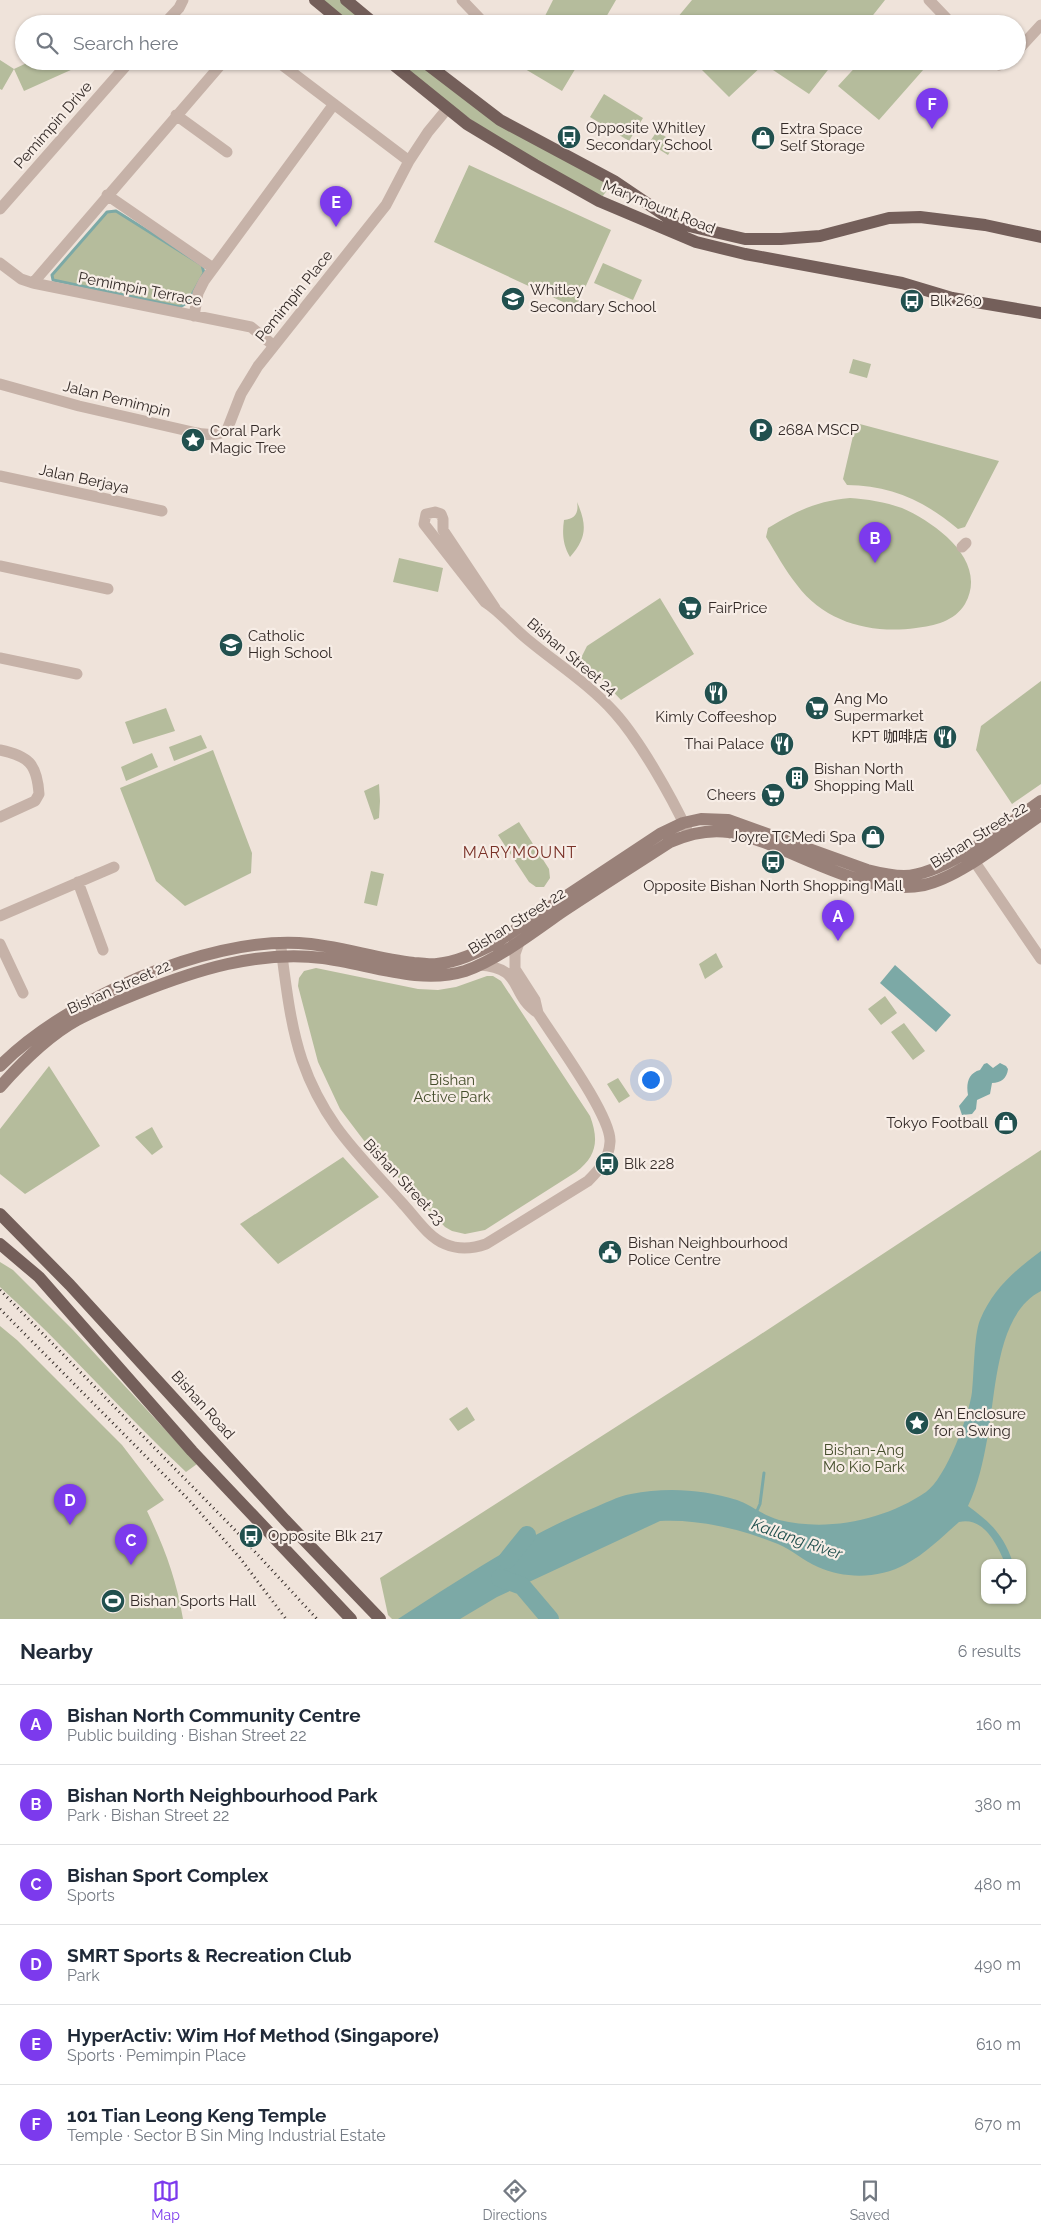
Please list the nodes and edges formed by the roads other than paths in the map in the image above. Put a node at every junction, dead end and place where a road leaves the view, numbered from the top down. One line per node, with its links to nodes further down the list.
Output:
1 (190, 0): 6 (street)
2 (315, 0): 8 (main road)
3 (346, 0): 9 (main road)
4 (462, 0): 10 (street)
5 (929, 0): 11 (street)
6 (181, 4): 7 (street)
7 (172, 15)
8 (333, 15)
9 (365, 15)
10 (476, 15)
11 (943, 15)
12 (1041, 25): 13 (street)
13 (1026, 41)
14 (122, 70): 25 (street, Pemimpin Drive)
15 (216, 70): 21 (street)
16 (289, 70): 19 (street)
17 (400, 70): 20 (main road, Marymount Road)
18 (435, 70): 26 (main road, Marymount Road)
19 (334, 104): 23 (street); 28 (street)
20 (447, 109): 23 (street, Pemimpin Place); 30 (main road, Marymount Road)
21 (176, 115): 22 (street); 24 (street)
22 (227, 152)
23 (409, 161): 32 (street, Pemimpin Place)
24 (107, 195): 28 (street); 29 (street)
25 (0, 209)
26 (1041, 237)
27 (0, 263): 29 (street, Pemimpin Terrace)
28 (214, 268): 31 (street)
29 (33, 283): 31 (street, Pemimpin Terrace)
30 (1041, 313)
31 (194, 316): 32 (street, Pemimpin Terrace)
32 (273, 345): 34 (street, Pemimpin Place)
33 (0, 384): 34 (street, Jalan Pemimpin)
34 (227, 430)
35 (0, 476): 36 (street, Jalan Berjaya)
36 (162, 510)
37 (0, 566): 38 (street)
38 (108, 590)
39 (495, 608): 39 (street, Bishan Street 24); 46 (street, Bishan Street 24)
40 (0, 658): 41 (street)
41 (77, 674)
42 (0, 750): 45 (street)
43 (1041, 802): 47 (main road, Bishan Street 22)
44 (1041, 815): 47 (main road, Bishan Street 22)
45 (0, 817)
46 (686, 828): 47 (main road, Bishan Street 22); 51 (main road, Bishan Street 22); 53 (main road, Bishan Street 22)
47 (971, 856): 56 (street)
48 (114, 867): 49 (street)
49 (78, 882): 50 (street); 54 (street)
50 (0, 916)
51 (520, 940): 57 (main road, Bishan Street 22); 59 (street, Bishan Street 23)
52 (0, 944): 58 (street)
53 (280, 944): 55 (street, Bishan Street 23); 60 (main road, Bishan Street 22)
54 (103, 950)
55 (282, 958): 57 (main road, Bishan Street 22); 59 (street, Bishan Street 23); 61 (main road, Bishan Street 22)
56 (1041, 959)
57 (479, 965): 59 (street, Bishan Street 23)
58 (23, 993)
59 (538, 1013)
60 (0, 1066)
61 (0, 1087)
62 (0, 1214): 65 (main road, Bishan Road)
63 (0, 1244): 64 (main road)
64 (351, 1619)
65 (380, 1619)

